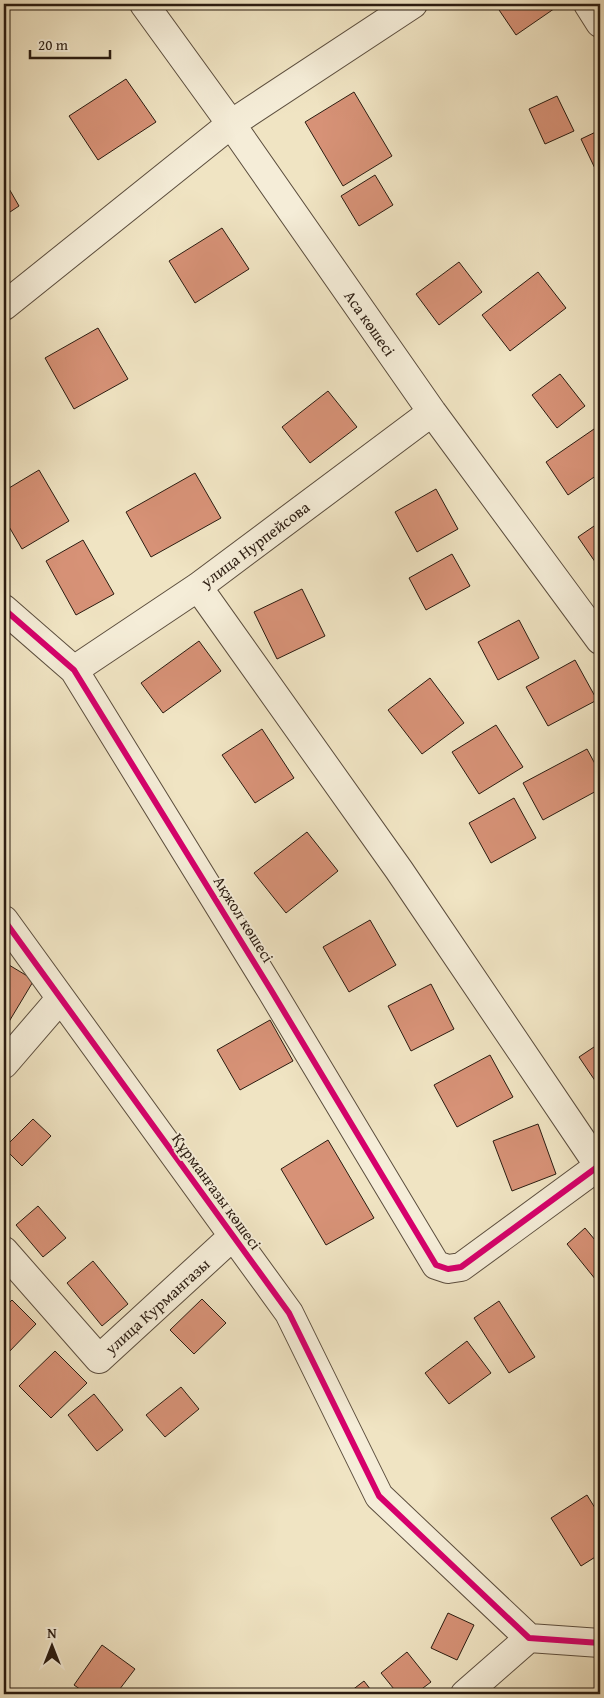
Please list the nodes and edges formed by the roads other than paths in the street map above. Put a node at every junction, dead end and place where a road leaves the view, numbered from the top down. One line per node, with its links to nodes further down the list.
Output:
1 (144, 4): 5 (street, Аса көшесі)
2 (413, 4): 5 (street)
3 (588, 4): 4 (street)
4 (600, 22)
5 (231, 124): 6 (street); 7 (street, Аса көшесі)
6 (4, 306)
7 (432, 412): 8 (street, улица Нурпейсова); 10 (street, Аса көшесі)
8 (198, 586): 11 (street, улица Нурпейсова); 15 (street)
9 (4, 609): 11 (street, Ақжол көшесі)
10 (600, 640)
11 (74, 670): 15 (street, Ақжол көшесі)
12 (4, 920): 13 (street, Құрманғазы көшесі)
13 (60, 998): 14 (street); 16 (street, Құрманғазы көшесі)
14 (4, 1064)
15 (600, 1166)
16 (233, 1236): 17 (street, улица Курмангазы); 18 (street, Құрманғазы көшесі)
17 (4, 1250)
18 (529, 1638): 19 (street); 20 (street)
19 (600, 1643)
20 (465, 1694)

